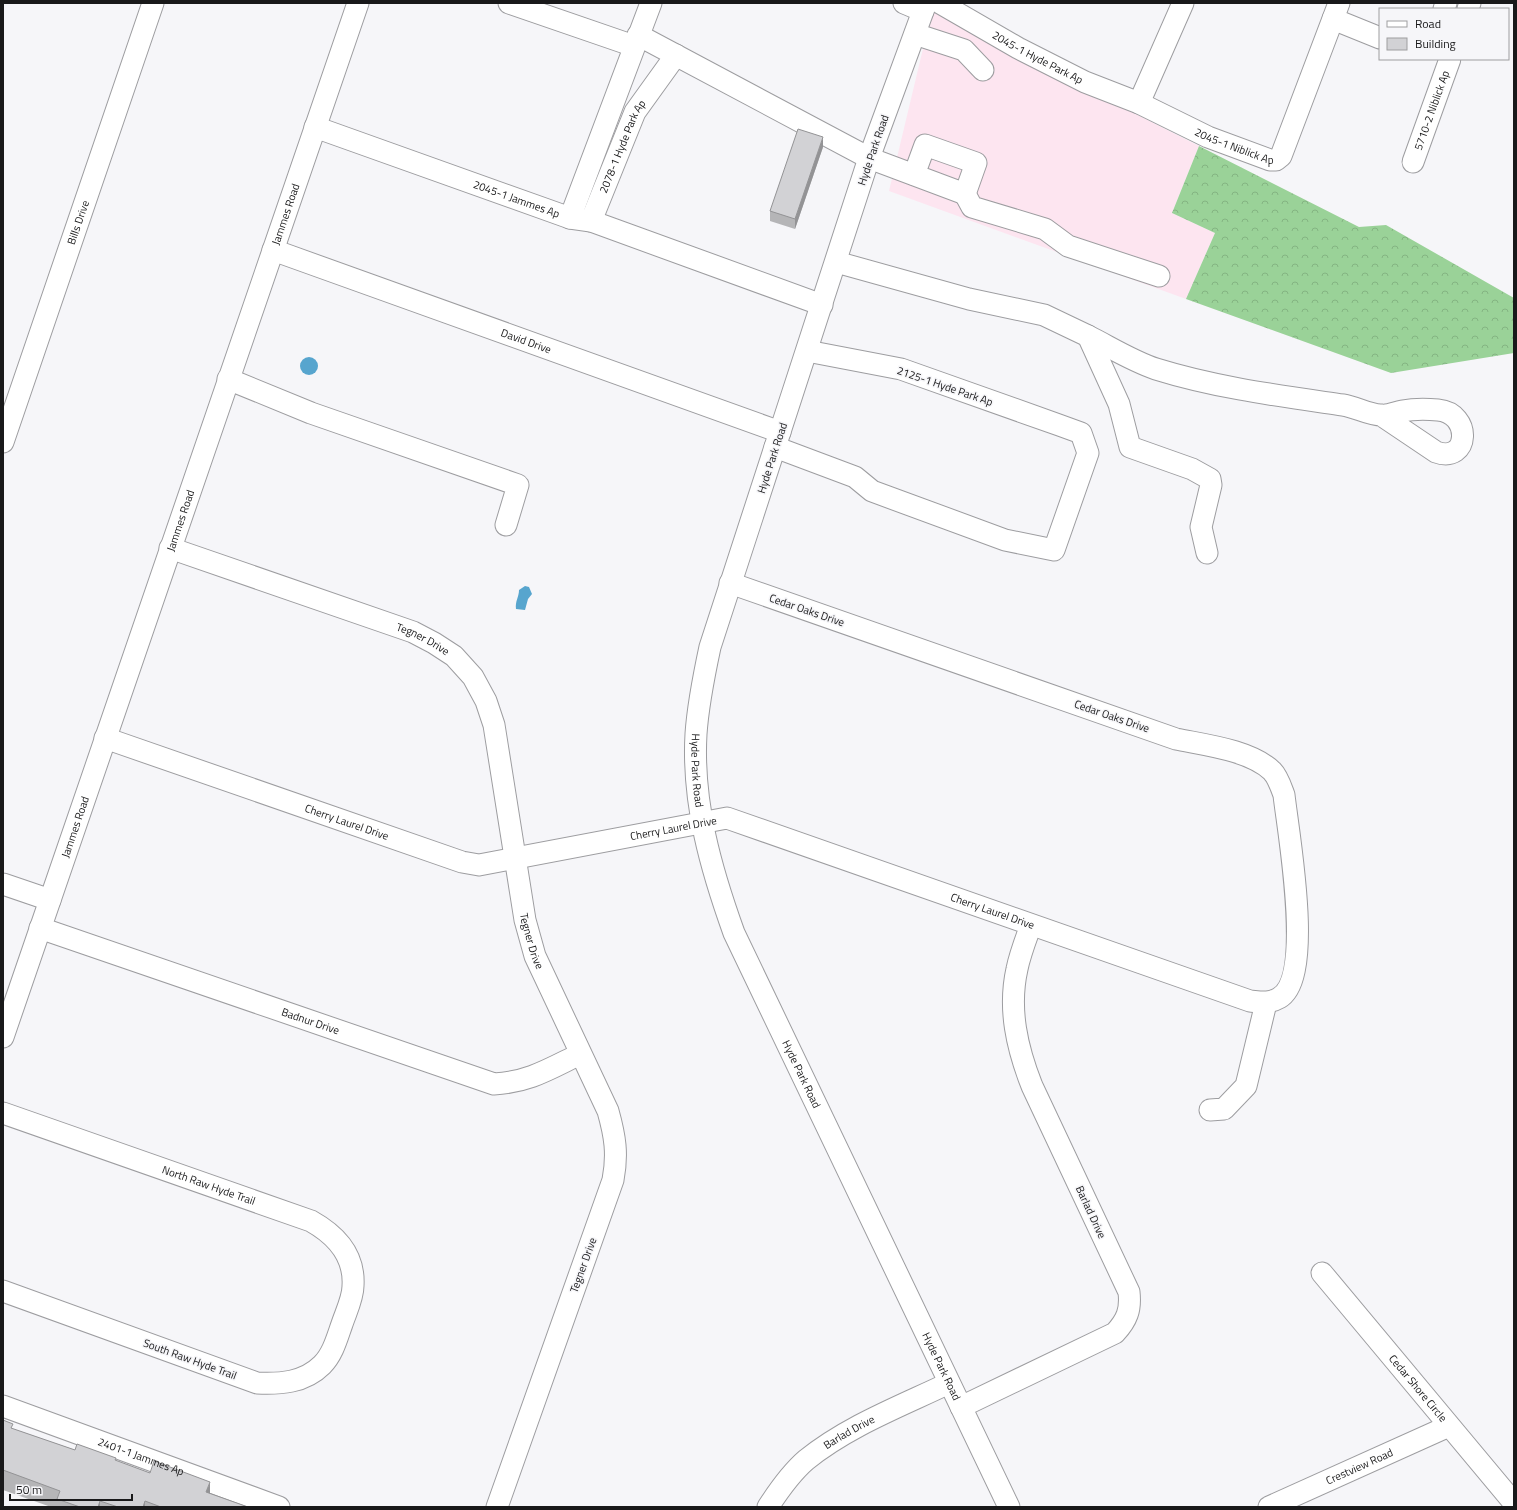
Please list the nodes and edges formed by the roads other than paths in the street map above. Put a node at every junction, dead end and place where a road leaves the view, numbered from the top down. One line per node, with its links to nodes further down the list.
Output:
1 (153, 3): 32 (street, Bills Drive)
2 (358, 3): 15 (street, Jammes Road)
3 (509, 3): 10 (street)
4 (651, 3): 10 (street, 2045-1 Jammes Ap)
5 (1183, 3): 14 (street)
6 (923, 5): 8 (street, Hyde Park Road); 14 (street, 2045-1 Hyde Park Ap)
7 (1336, 11): 9 (street); 14 (street, 2045-1 Niblick Ap)
8 (915, 34): 13 (street); 16 (street, Hyde Park Road)
9 (1379, 37)
10 (636, 41): 11 (street); 20 (street, 2045-1 Jammes Ap)
11 (676, 55): 16 (street); 21 (street, 2078-1 Hyde Park Ap)
12 (1450, 60): 17 (street, 5710-2 Niblick Ap)
13 (983, 70)
14 (1139, 103)
15 (315, 127): 20 (street, 2045-1 Jammes Ap); 22 (street, Jammes Road)
16 (869, 158): 18 (street); 23 (street, Hyde Park Road)
17 (1413, 162)
18 (914, 175): 19 (street); 19 (street)
19 (965, 194): 24 (street)
20 (570, 218): 21 (street)
21 (592, 220): 25 (street)
22 (273, 250): 28 (street, Jammes Road); 31 (street, David Drive)
23 (836, 262): 25 (street, Hyde Park Road); 26 (street)
24 (1159, 276)
25 (822, 305): 27 (street, Hyde Park Road)
26 (1088, 336): 29 (street); 35 (street)
27 (807, 351): 30 (street, 2125-1 Hyde Park Ap); 31 (street, Hyde Park Road)
28 (228, 379): 33 (street); 34 (street, Jammes Road)
29 (1381, 415)
30 (1081, 434): 31 (street, David Drive)
31 (778, 440): 36 (street, Hyde Park Road)
32 (3, 442)
33 (506, 525)
34 (170, 548): 37 (street, Jammes Road); 39 (street, Tegner Drive)
35 (1207, 553)
36 (730, 583): 38 (street, Hyde Park Road); 44 (street, Cedar Oaks Drive)
37 (105, 738): 39 (street, Cherry Laurel Drive); 41 (street, Jammes Road)
38 (702, 823): 39 (street, Cherry Laurel Drive); 42 (street, Cherry Laurel Drive); 52 (street, Hyde Park Road)
39 (515, 858): 46 (street, Tegner Drive)
40 (3, 884): 41 (street)
41 (50, 900): 43 (street, Jammes Road)
42 (1031, 925): 44 (street, Cherry Laurel Drive); 54 (street, Barlad Drive)
43 (40, 928): 45 (street, Jammes Road); 46 (street, Badnur Drive)
44 (1274, 1000): 47 (street)
45 (3, 1037)
46 (580, 1054): 58 (street, Tegner Drive)
47 (1210, 1110)
48 (3, 1113): 51 (street, North Raw Hyde Trail)
49 (1322, 1273): 55 (street, Cedar Shore Circle)
50 (3, 1291): 51 (street, South Raw Hyde Trail)
51 (346, 1312)
52 (949, 1384): 54 (street, Hyde Park Road); 59 (street, Barlad Drive)
53 (3, 1406): 57 (street, 2401-1 Jammes Ap)
54 (961, 1407): 60 (street, Hyde Park Road)
55 (1449, 1426): 56 (street, Cedar Shore Circle); 61 (street, Crestview Road)
56 (1514, 1503)
57 (279, 1507)
58 (497, 1507)
59 (768, 1507)
60 (1009, 1507)
61 (1269, 1507)

